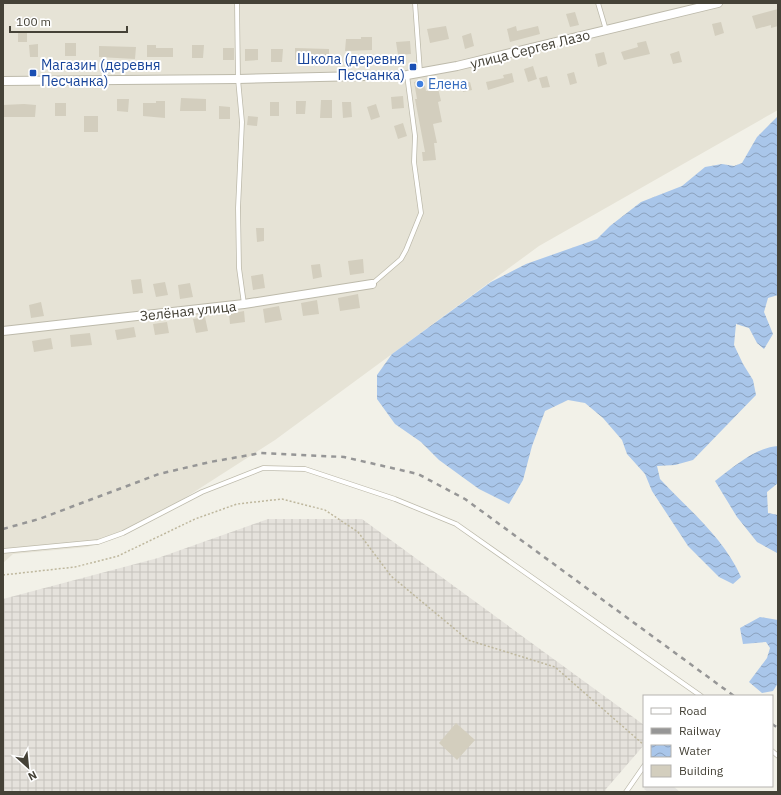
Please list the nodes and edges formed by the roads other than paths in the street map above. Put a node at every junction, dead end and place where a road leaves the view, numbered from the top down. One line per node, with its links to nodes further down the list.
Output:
1 (237, 3): 8 (lane)
2 (416, 3): 6 (lane)
3 (598, 3): 5 (lane)
4 (718, 3): 5 (street, улица Сергея Лазо)
5 (606, 30): 6 (street, улица Сергея Лазо)
6 (420, 73): 7 (street, улица Сергея Лазо)
7 (407, 75): 8 (street, улица Сергея Лазо); 10 (lane)
8 (238, 79): 9 (street, улица Сергея Лазо); 11 (lane)
9 (3, 81)
10 (372, 284): 11 (street, Зелёная улица)
11 (244, 304): 12 (street, Зелёная улица)
12 (3, 331)
13 (3, 551): 14 (lane)
14 (699, 695)
15 (643, 768): 16 (lane)
16 (628, 791)

